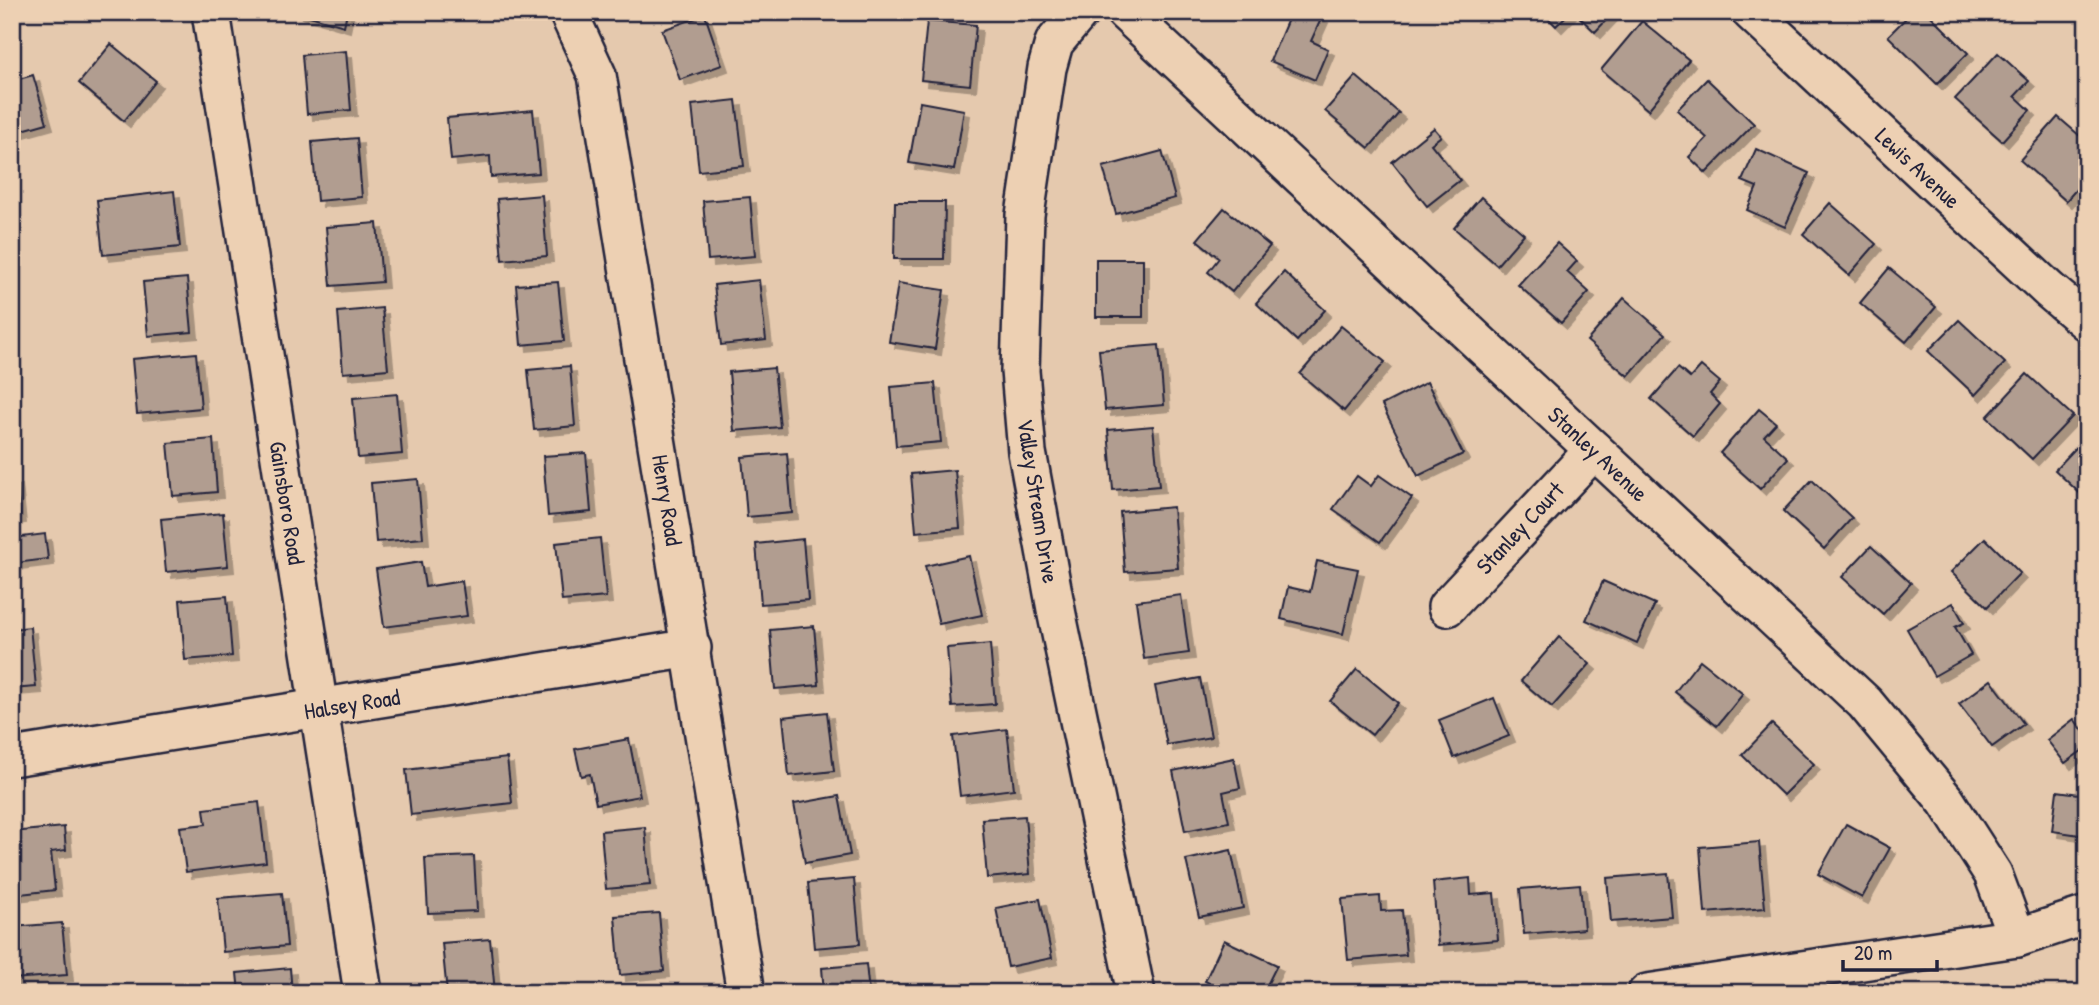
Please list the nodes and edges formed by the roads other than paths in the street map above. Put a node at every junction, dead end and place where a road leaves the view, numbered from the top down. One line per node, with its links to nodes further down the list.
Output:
1 (211, 12): 10 (street, Gainsboro Road)
2 (568, 12): 9 (street, Henry Road)
3 (1080, 12): 16 (street, Valley Stream Drive)
4 (1125, 12): 7 (street, Stanley Avenue)
5 (1751, 12): 6 (street, Lewis Avenue)
6 (2087, 322)
7 (1594, 450): 8 (street, Stanley Court); 13 (street, Stanley Avenue)
8 (1447, 607)
9 (692, 648): 10 (street, Halsey Road); 15 (street, Henry Road)
10 (319, 709): 11 (street, Halsey Road); 14 (street, Gainsboro Road)
11 (12, 757)
12 (2087, 915): 13 (street)
13 (2017, 938): 17 (street)
14 (363, 993)
15 (746, 993)
16 (1136, 993)
17 (1647, 993)

